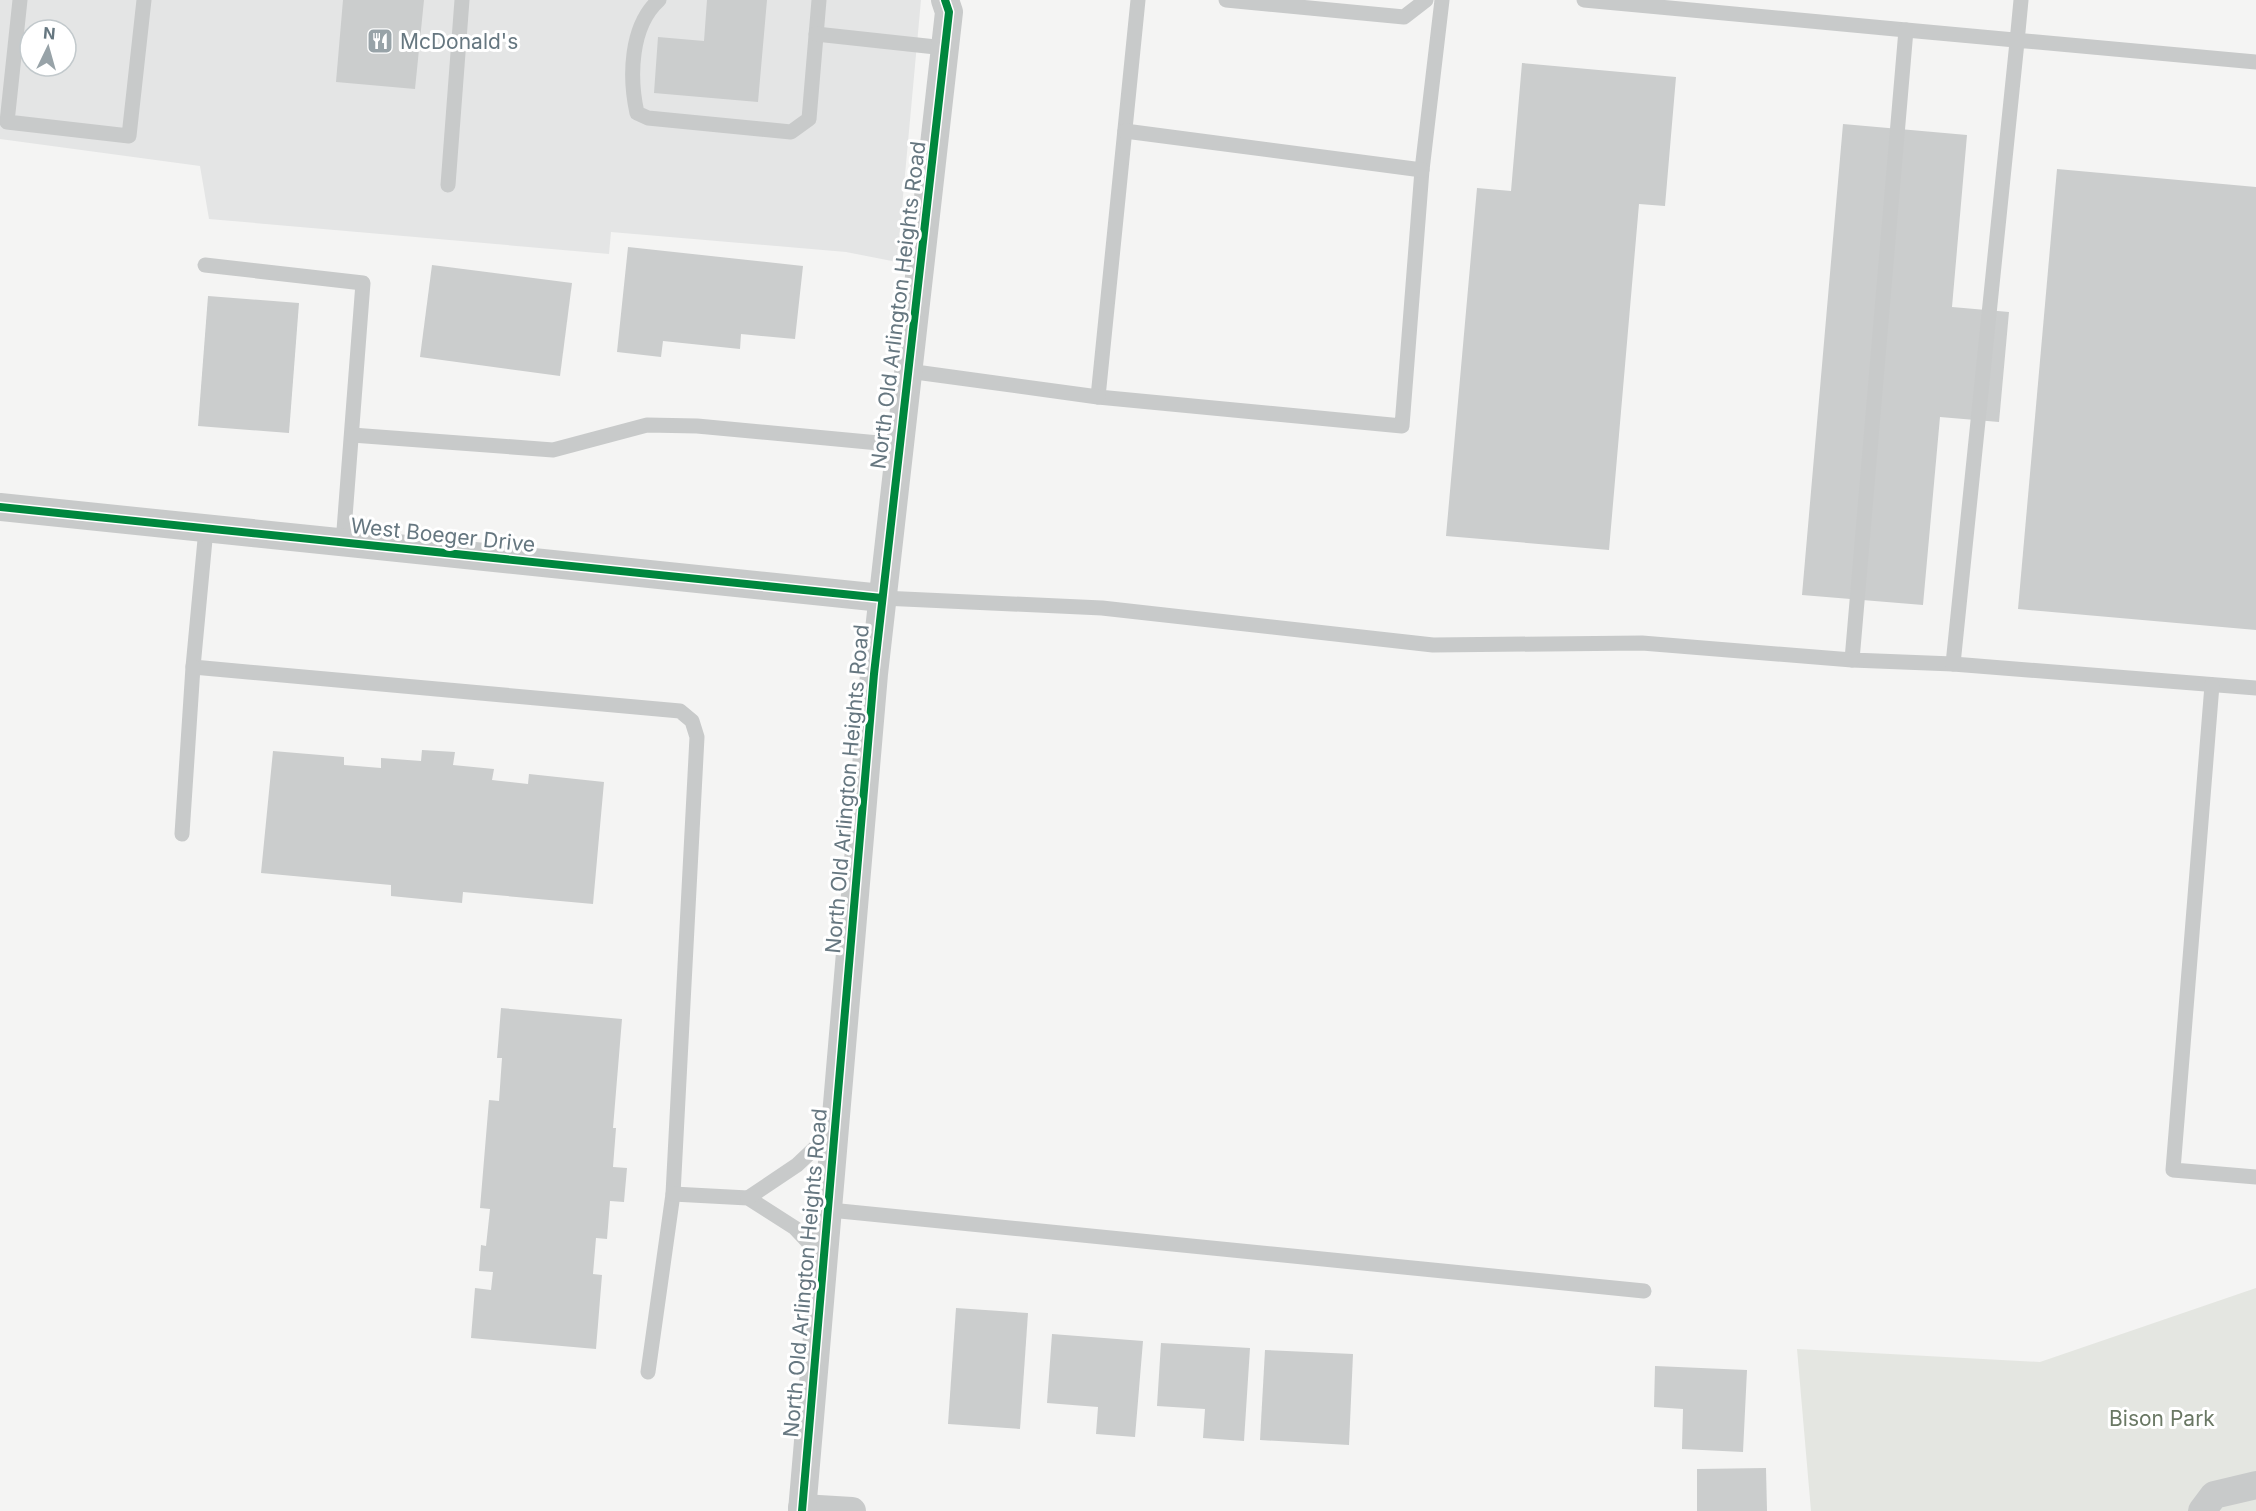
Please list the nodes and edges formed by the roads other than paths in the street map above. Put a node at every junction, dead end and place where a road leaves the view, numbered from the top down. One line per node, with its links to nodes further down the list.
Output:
1 (20, 0): 2 (lane)
2 (144, 0)
3 (462, 0): 20 (lane)
4 (659, 0): 14 (lane)
5 (819, 0): 14 (lane)
6 (1138, 0): 18 (lane)
7 (1226, 0): 8 (lane)
8 (1426, 0)
9 (1442, 0): 19 (lane)
10 (1584, 0): 13 (lane)
11 (2021, 0): 15 (lane)
12 (954, 4): 16 (street, North Old Arlington Heights Road)
13 (1906, 30): 15 (lane); 30 (lane)
14 (816, 34): 16 (lane)
15 (2017, 42): 17 (lane); 31 (lane)
16 (945, 48): 22 (street, North Old Arlington Heights Road)
17 (2256, 62)
18 (1125, 132): 19 (lane); 23 (lane)
19 (1422, 170): 23 (lane)
20 (448, 185)
21 (205, 265): 24 (lane)
22 (908, 371): 23 (lane); 25 (street, North Old Arlington Heights Road)
23 (1098, 397)
24 (352, 435): 25 (lane); 28 (lane)
25 (900, 445): 29 (street, North Old Arlington Heights Road)
26 (0, 507): 27 (street, West Boeger Drive)
27 (206, 529): 28 (street, West Boeger Drive); 32 (lane)
28 (343, 543): 29 (street, West Boeger Drive)
29 (882, 598): 30 (lane); 36 (street, North Old Arlington Heights Road)
30 (1852, 660): 31 (lane)
31 (1953, 664): 33 (lane)
32 (193, 667): 35 (lane); 38 (lane)
33 (2212, 685): 34 (lane); 37 (lane)
34 (2256, 688)
35 (182, 834)
36 (837, 1128): 39 (lane); 40 (street, North Old Arlington Heights Road)
37 (2256, 1177)
38 (673, 1194): 39 (lane); 43 (lane)
39 (748, 1198): 41 (lane)
40 (830, 1210): 41 (street, North Old Arlington Heights Road); 42 (lane)
41 (825, 1260): 45 (street, North Old Arlington Heights Road)
42 (1644, 1291)
43 (648, 1372)
44 (2256, 1485): 47 (street)
45 (802, 1509): 46 (street)
46 (852, 1511)
47 (2202, 1511)

